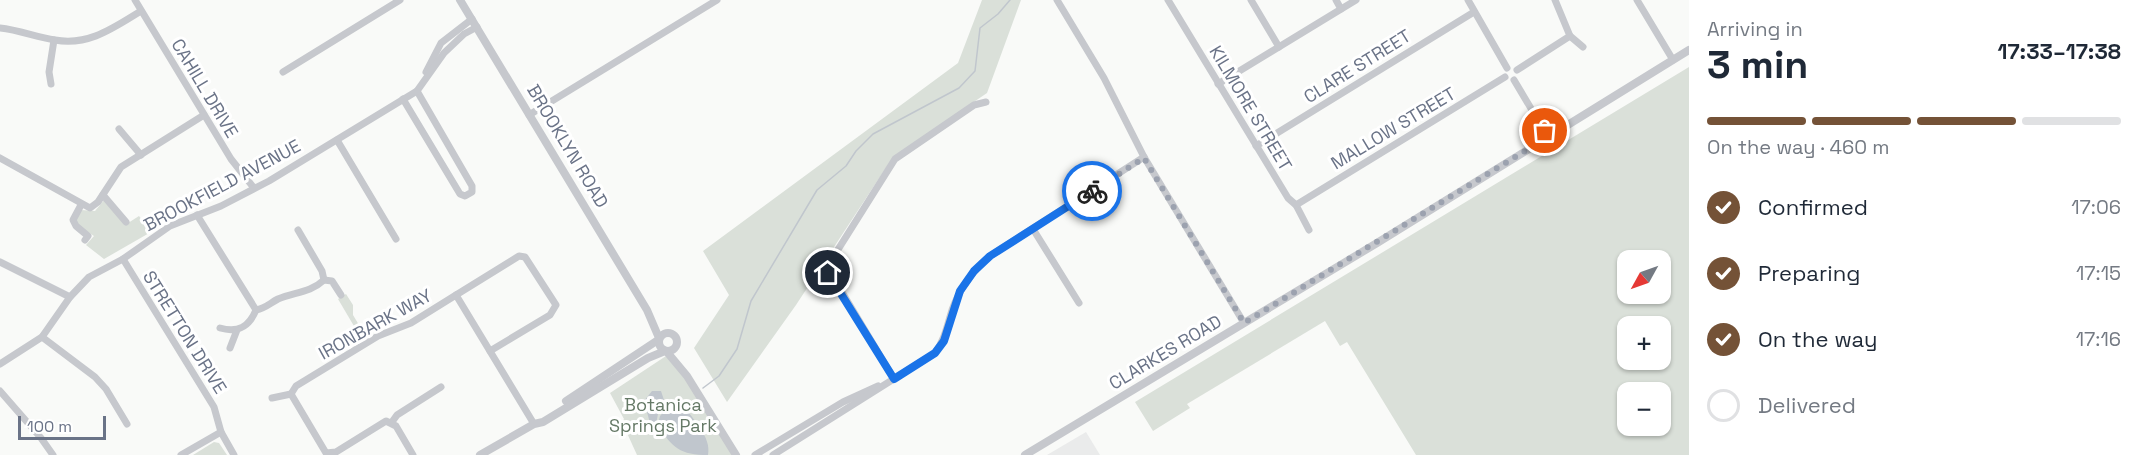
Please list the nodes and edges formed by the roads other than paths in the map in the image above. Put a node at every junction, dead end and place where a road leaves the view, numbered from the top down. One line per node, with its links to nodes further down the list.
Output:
1 (135, 0): 14 (street, CAHILL DRIVE)
2 (400, 0): 29 (street)
3 (460, 0): 16 (street, BROOKLYN ROAD)
4 (717, 0): 38 (street)
5 (1057, 0): 47 (street)
6 (1168, 0): 33 (street, KILMORE STREET)
7 (1251, 0): 23 (street)
8 (1336, 0): 13 (street)
9 (1356, 0): 13 (street)
10 (1468, 0): 15 (street)
11 (1555, 0): 20 (street)
12 (1637, 0): 26 (street)
13 (1341, 9): 23 (street)
14 (141, 11): 21 (street); 37 (street, CAHILL DRIVE)
15 (1474, 12): 27 (street); 42 (street, CLARE STREET)
16 (472, 19): 17 (street, BROOKLYN ROAD); 19 (street)
17 (477, 27): 22 (street, BROOKFIELD AVENUE); 38 (street, BROOKLYN ROAD)
18 (0, 28): 21 (street)
19 (448, 35): 22 (street); 34 (street)
20 (1570, 36): 24 (street); 28 (street)
21 (54, 40): 32 (street)
22 (455, 42): 34 (street, BROOKFIELD AVENUE)
23 (1280, 46): 33 (street)
24 (1583, 47)
25 (1689, 50): 26 (street, CLARKES ROAD)
26 (1673, 60): 40 (street, CLARKES ROAD)
27 (1507, 68): 28 (street); 30 (street)
28 (1517, 70): 31 (street)
29 (283, 72)
30 (1505, 77): 31 (street); 51 (street, MALLOW STREET)
31 (1514, 80): 40 (street)
32 (51, 84)
33 (1218, 84): 42 (street, KILMORE STREET)
34 (417, 91): 35 (street, BROOKFIELD AVENUE); 43 (street)
35 (403, 99): 41 (street, BROOKFIELD AVENUE); 45 (street)
36 (986, 102): 80 (street)
37 (204, 115): 44 (street); 48 (street, CAHILL DRIVE)
38 (529, 115): 66 (street, BROOKLYN ROAD)
39 (119, 129): 44 (street)
40 (1548, 137): 68 (street, CLARKES ROAD)
41 (337, 140): 48 (street, BROOKFIELD AVENUE); 57 (street)
42 (1256, 146): 51 (street, KILMORE STREET)
43 (449, 148): 45 (street); 45 (street)
44 (141, 154): 49 (street)
45 (437, 156)
46 (0, 158): 50 (street)
47 (1144, 158): 54 (street); 68 (street)
48 (254, 188): 52 (street, BROOKFIELD AVENUE)
49 (103, 195): 50 (street); 53 (street)
50 (81, 204): 58 (street)
51 (1296, 205): 56 (street, KILMORE STREET)
52 (197, 215): 59 (street, BROOKFIELD AVENUE); 67 (street)
53 (126, 222)
54 (1033, 229): 65 (street); 80 (street)
55 (298, 230): 61 (street)
56 (1309, 230)
57 (396, 238)
58 (85, 240)
59 (123, 259): 64 (street, BROOKFIELD AVENUE); 89 (street, STRETTON DRIVE)
60 (0, 262): 64 (street)
61 (324, 280): 62 (street); 67 (street)
62 (341, 295)
63 (456, 295): 76 (street, IRONBARK WAY); 76 (street); 83 (street, IRONBARK WAY)
64 (70, 297): 72 (street, BROOKFIELD AVENUE)
65 (1079, 303)
66 (647, 309): 71 (street, BROOKLYN ROAD); 73 (street, BROOKLYN ROAD)
67 (256, 310): 70 (street)
68 (1244, 323): 100 (street, CLARKES ROAD)
69 (220, 328): 70 (street)
70 (237, 330): 75 (street)
71 (670, 333): 73 (street); 74 (street)
72 (42, 337): 78 (street, BROOKFIELD AVENUE); 86 (street)
73 (659, 339): 77 (street); 87 (street)
74 (677, 341): 77 (street); 79 (street)
75 (230, 348)
76 (490, 351): 87 (street, IRONBARK WAY)
77 (666, 352): 79 (street); 87 (street)
78 (0, 364)
79 (687, 376): 97 (street)
80 (894, 379): 88 (street); 90 (street)
81 (441, 387): 85 (street)
82 (0, 391): 92 (street)
83 (291, 394): 84 (street, IRONBARK WAY); 91 (street)
84 (272, 398)
85 (392, 422): 91 (street); 95 (street)
86 (127, 424)
87 (534, 424): 96 (street)
88 (805, 425): 90 (street); 98 (street)
89 (220, 432): 93 (street); 94 (street, STRETTON DRIVE)
90 (810, 432): 99 (street)
91 (326, 454)
92 (52, 455)
93 (181, 455)
94 (234, 455)
95 (413, 455)
96 (480, 455)
97 (736, 455)
98 (755, 455)
99 (773, 455)
100 (1025, 455)

